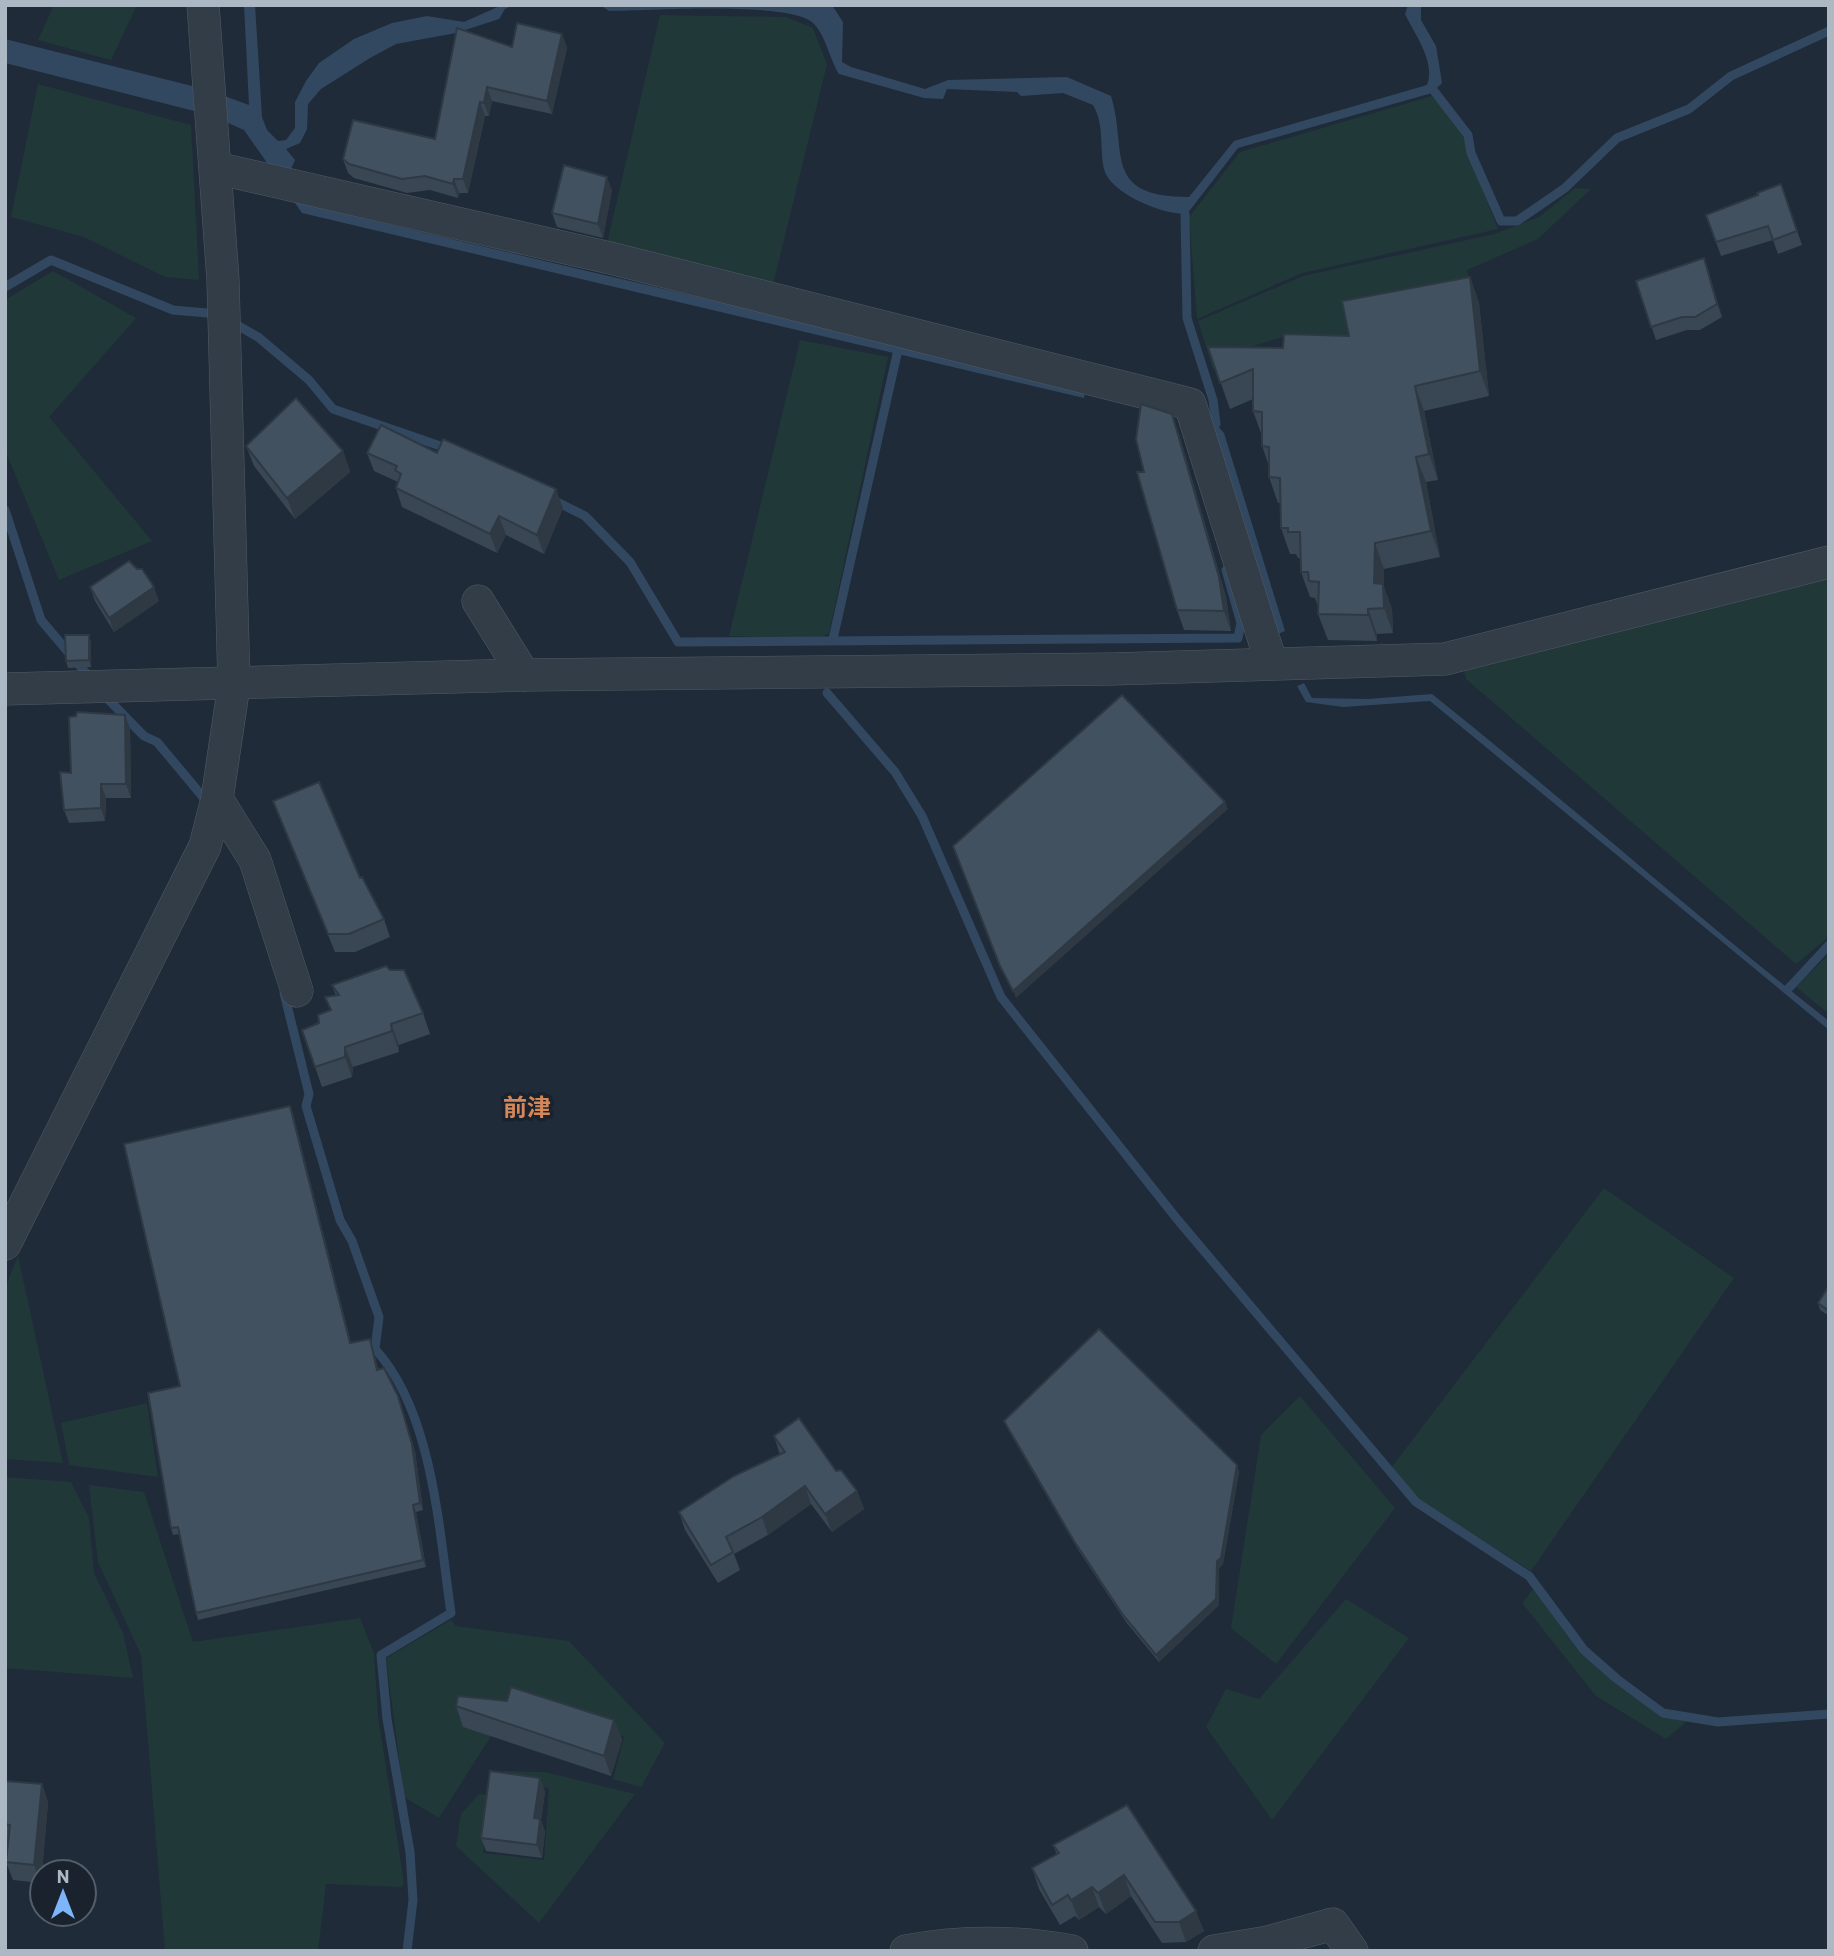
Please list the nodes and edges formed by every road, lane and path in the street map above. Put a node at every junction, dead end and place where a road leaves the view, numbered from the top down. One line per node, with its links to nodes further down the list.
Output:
1 (203, 5): 2 (street)
2 (216, 168): 5 (street); 7 (street)
3 (1829, 562): 5 (street)
4 (478, 601): 6 (street)
5 (1271, 662): 6 (street)
6 (524, 675): 7 (street)
7 (234, 685): 8 (street); 9 (street)
8 (5, 689)
9 (217, 799): 10 (street); 11 (street)
10 (297, 991)
11 (5, 1244)
12 (906, 1951): 13 (street)
13 (1072, 1951)
14 (1214, 1951): 15 (street)
15 (1352, 1951)

